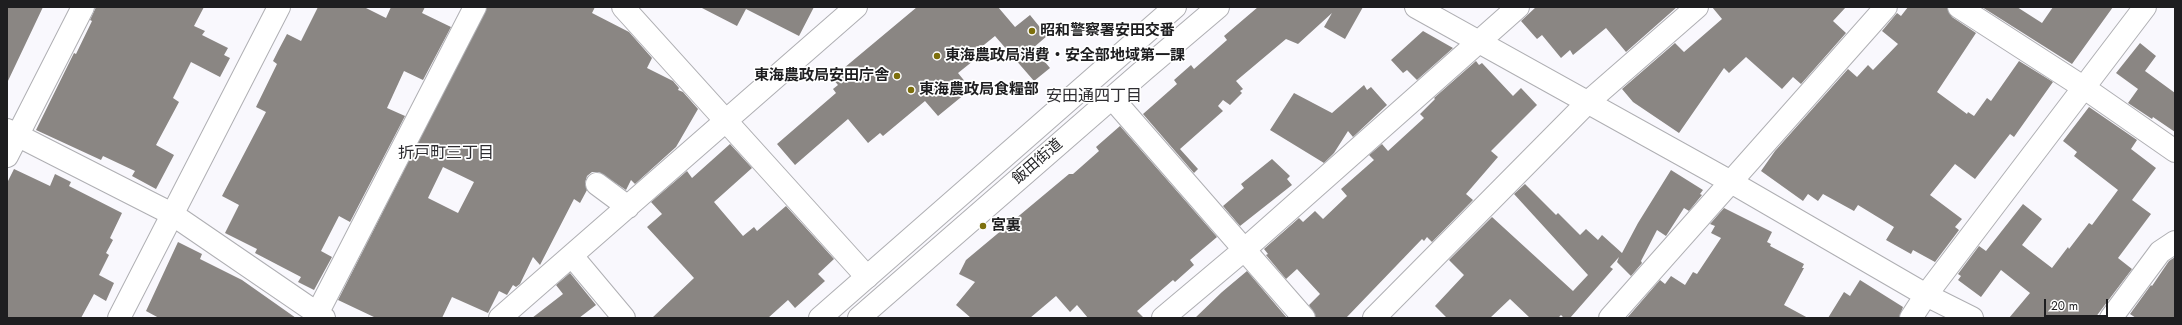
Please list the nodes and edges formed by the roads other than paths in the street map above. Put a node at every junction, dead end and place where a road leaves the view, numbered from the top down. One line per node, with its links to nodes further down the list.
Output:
1 (84, 7): 19 (main road)
2 (279, 7): 25 (main road)
3 (475, 7): 31 (main road)
4 (623, 7): 18 (main road)
5 (856, 7): 18 (main road)
6 (1175, 7): 29 (main road, 飯田街道)
7 (1218, 7): 16 (main road, 飯田街道)
8 (1416, 7): 14 (main road)
9 (1518, 7): 14 (main road)
10 (1697, 7): 17 (main road)
11 (1886, 7): 22 (main road)
12 (1959, 7): 15 (main road)
13 (2145, 7): 15 (main road)
14 (1479, 42): 17 (main road); 27 (main road)
15 (2083, 87): 20 (main road); 30 (main road)
16 (1112, 98): 27 (main road); 36 (main road, 飯田街道)
17 (1588, 102): 22 (main road); 39 (main road)
18 (728, 120): 24 (main road); 29 (main road)
19 (12, 133): 21 (main road); 25 (main road)
20 (2175, 151)
21 (7, 156)
22 (1731, 182): 30 (main road); 40 (main road)
23 (597, 184): 24 (main road)
24 (628, 207): 28 (main road)
25 (172, 214): 31 (main road); 32 (main road)
26 (2175, 242): 43 (main road)
27 (1245, 249): 37 (main road); 38 (main road)
28 (572, 256): 33 (main road); 34 (main road)
29 (867, 277): 35 (main road, 飯田街道)
30 (1926, 295): 41 (main road); 42 (main road)
31 (321, 315)
32 (118, 318)
33 (500, 318)
34 (624, 318)
35 (820, 318)
36 (859, 318)
37 (1164, 318)
38 (1304, 318)
39 (1374, 318)
40 (1610, 318)
41 (1911, 318)
42 (1972, 318)
43 (2111, 318)

